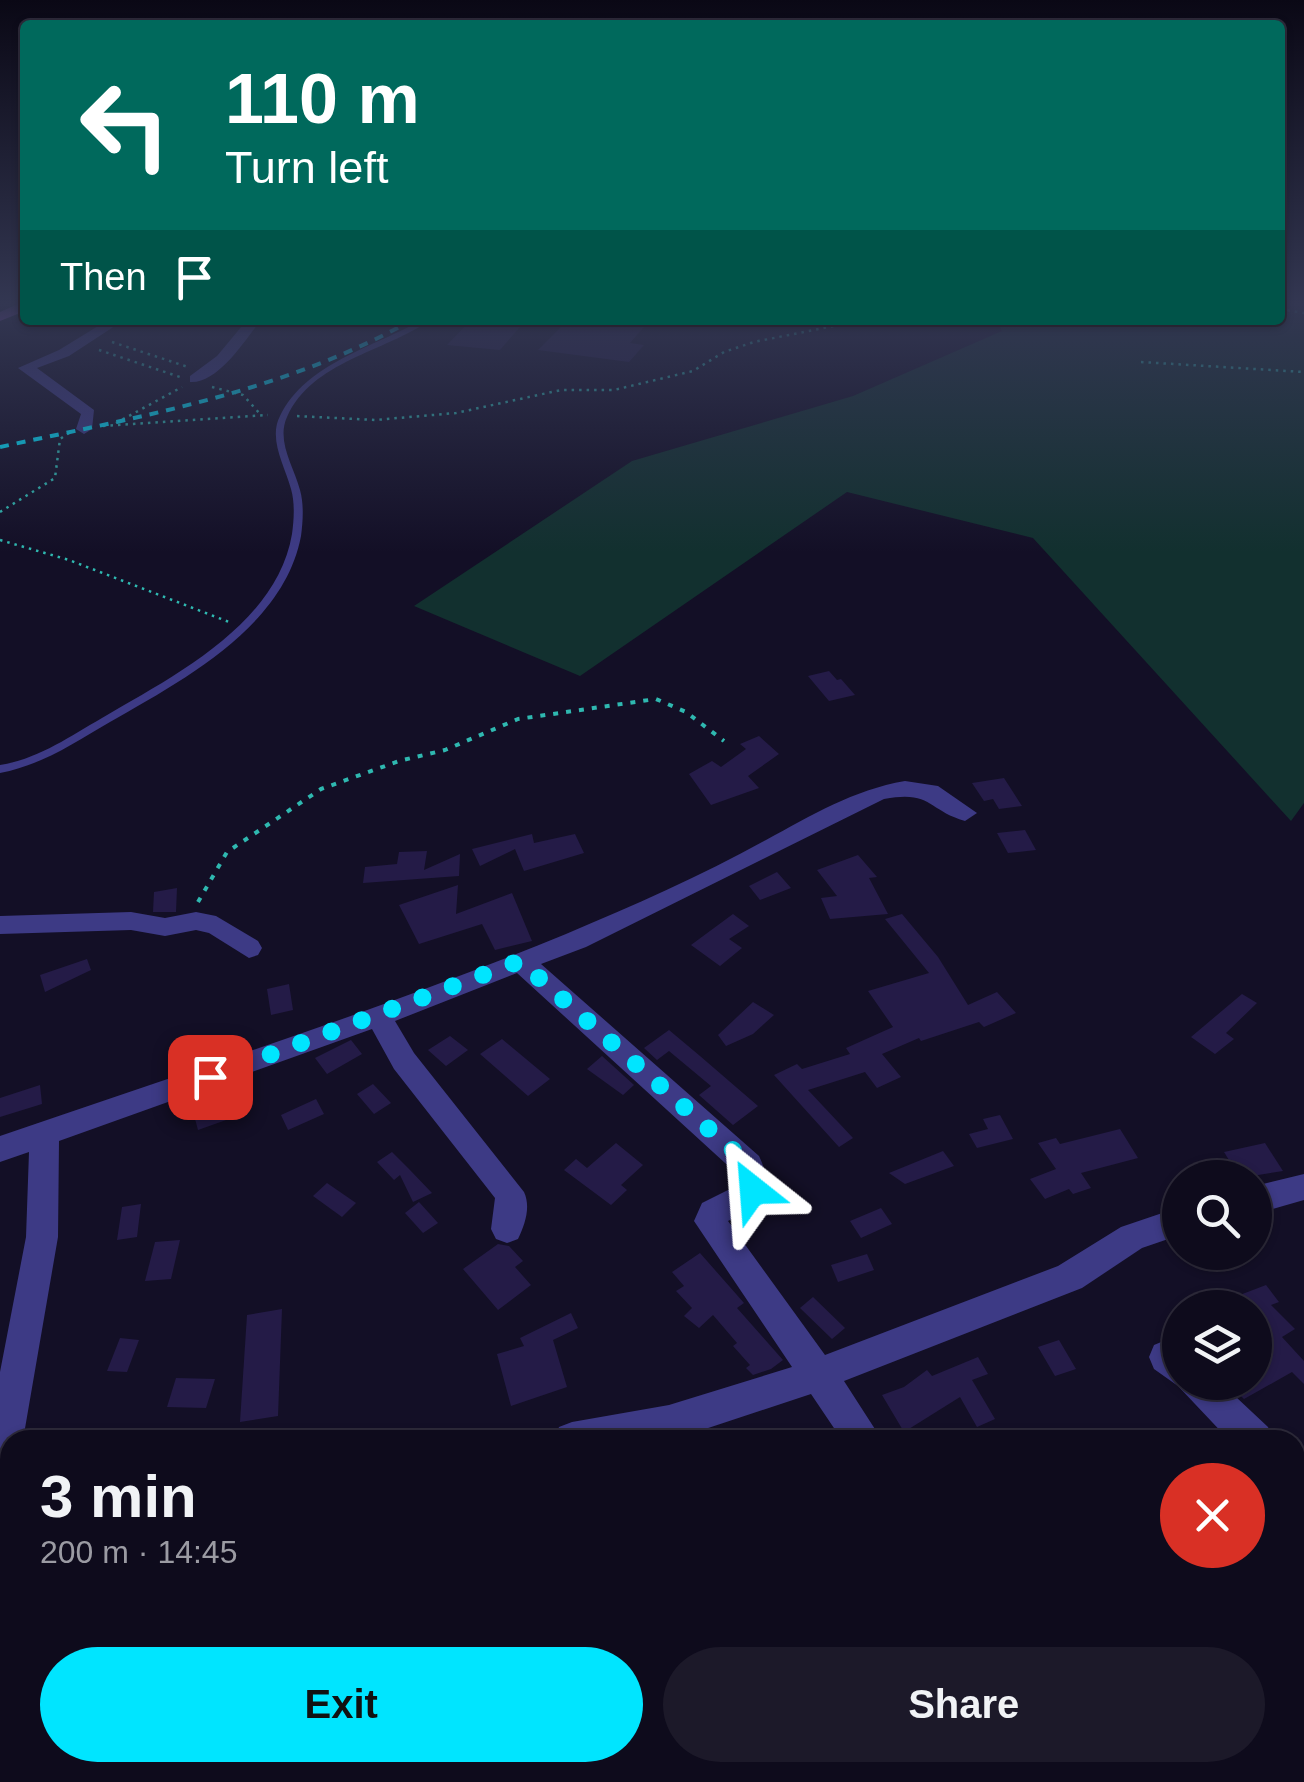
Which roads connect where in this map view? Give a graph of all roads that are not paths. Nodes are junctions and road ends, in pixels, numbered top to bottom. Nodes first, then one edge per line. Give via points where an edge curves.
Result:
1 (54, 386) edge
2 (308, 386) edge
3 (84, 429) road end
4 (0, 769) edge
5 (965, 813) dead end
6 (0, 924) edge
7 (249, 948) dead end
8 (520, 961) junction
9 (378, 1016) junction
10 (44, 1136) junction
11 (0, 1149) edge
12 (1304, 1188) edge
13 (1272, 1196) edge
14 (1162, 1227) edge
15 (508, 1229) dead end
16 (818, 1374) junction
17 (1213, 1400) edge
18 (7, 1430) edge
19 (629, 1430) edge
20 (857, 1430) edge
21 (1245, 1430) edge

1 - 3 street via 89,413
2 - 4 lane via 280,426 296,490 296,536 283,574 243,628 118,714 28,764
5 - 8 street via 930,791 878,794 616,924
6 - 7 street via 216,925
8 - 9 street
8 - 16 street via 748,1165 753,1190 710,1221
9 - 10 street
9 - 15 street via 404,1061 506,1188 513,1202
10 - 11 street
10 - 18 street via 42,1237
12 - 13 street
14 - 16 street via 1052,1284
16 - 19 street
16 - 20 street
17 - 21 street

